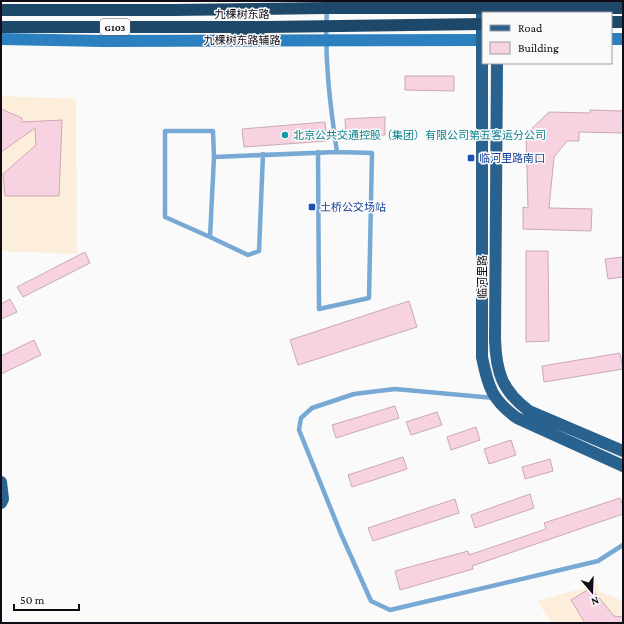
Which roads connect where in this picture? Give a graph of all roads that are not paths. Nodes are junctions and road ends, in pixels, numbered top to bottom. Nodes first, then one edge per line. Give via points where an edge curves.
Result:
1 (264, 1) edge
2 (278, 8) junction
3 (327, 8) junction
4 (482, 8) junction
5 (623, 8) edge
6 (1, 10) edge
7 (498, 10) edge
8 (612, 22) edge
9 (623, 22) edge
10 (482, 24) edge
11 (326, 26) junction
12 (1, 27) edge
13 (230, 27) junction
14 (1, 39) edge
15 (612, 39) edge
16 (623, 39) edge
17 (266, 40) junction
18 (326, 40) junction
19 (482, 40) edge
20 (497, 64) edge
21 (318, 152) junction
22 (337, 152) junction
23 (263, 154) junction
24 (214, 156) junction
25 (210, 237) junction
26 (495, 398) junction
27 (623, 451) edge
28 (623, 466) edge
29 (1, 482) edge
30 (2, 501) edge
31 (623, 545) edge

1 - 2 highway
2 - 3 highway, 九棵树东路 / G103
2 - 6 highway, 九棵树东路 / G103
3 - 4 highway, 九棵树东路 / G103
3 - 11 lane
4 - 7 highway, 九棵树东路 / G103
4 - 10 main road, 临河里路
5 - 7 highway, 九棵树东路 / G103
8 - 9 highway
10 - 11 highway, 九棵树东路 / G103
10 - 19 main road, 临河里路
11 - 13 highway, 九棵树东路 / G103
11 - 18 lane
12 - 13 highway, 九棵树东路 / G103
13 - 17 highway
14 - 17 street, 九棵树东路辅路
15 - 16 street
17 - 18 street, 九棵树东路辅路
18 - 19 street, 九棵树东路辅路
18 - 22 lane via 330,108
19 - 26 main road, 临河里路 via 482,358
20 - 27 main road, 临河里路 via 495,339 500,375 508,392 529,411
21 - 22 lane
21 - 22 lane via 319,309 369,298 372,153
21 - 23 lane
23 - 24 lane
23 - 25 lane via 259,251 248,255
24 - 25 lane
24 - 25 lane via 213,131 165,130 165,217
26 - 28 main road, 临河里路 via 504,409 517,418
26 - 31 lane via 395,389 354,394 312,408 301,418 299,430 371,601 390,610 598,561
29 - 30 main road

